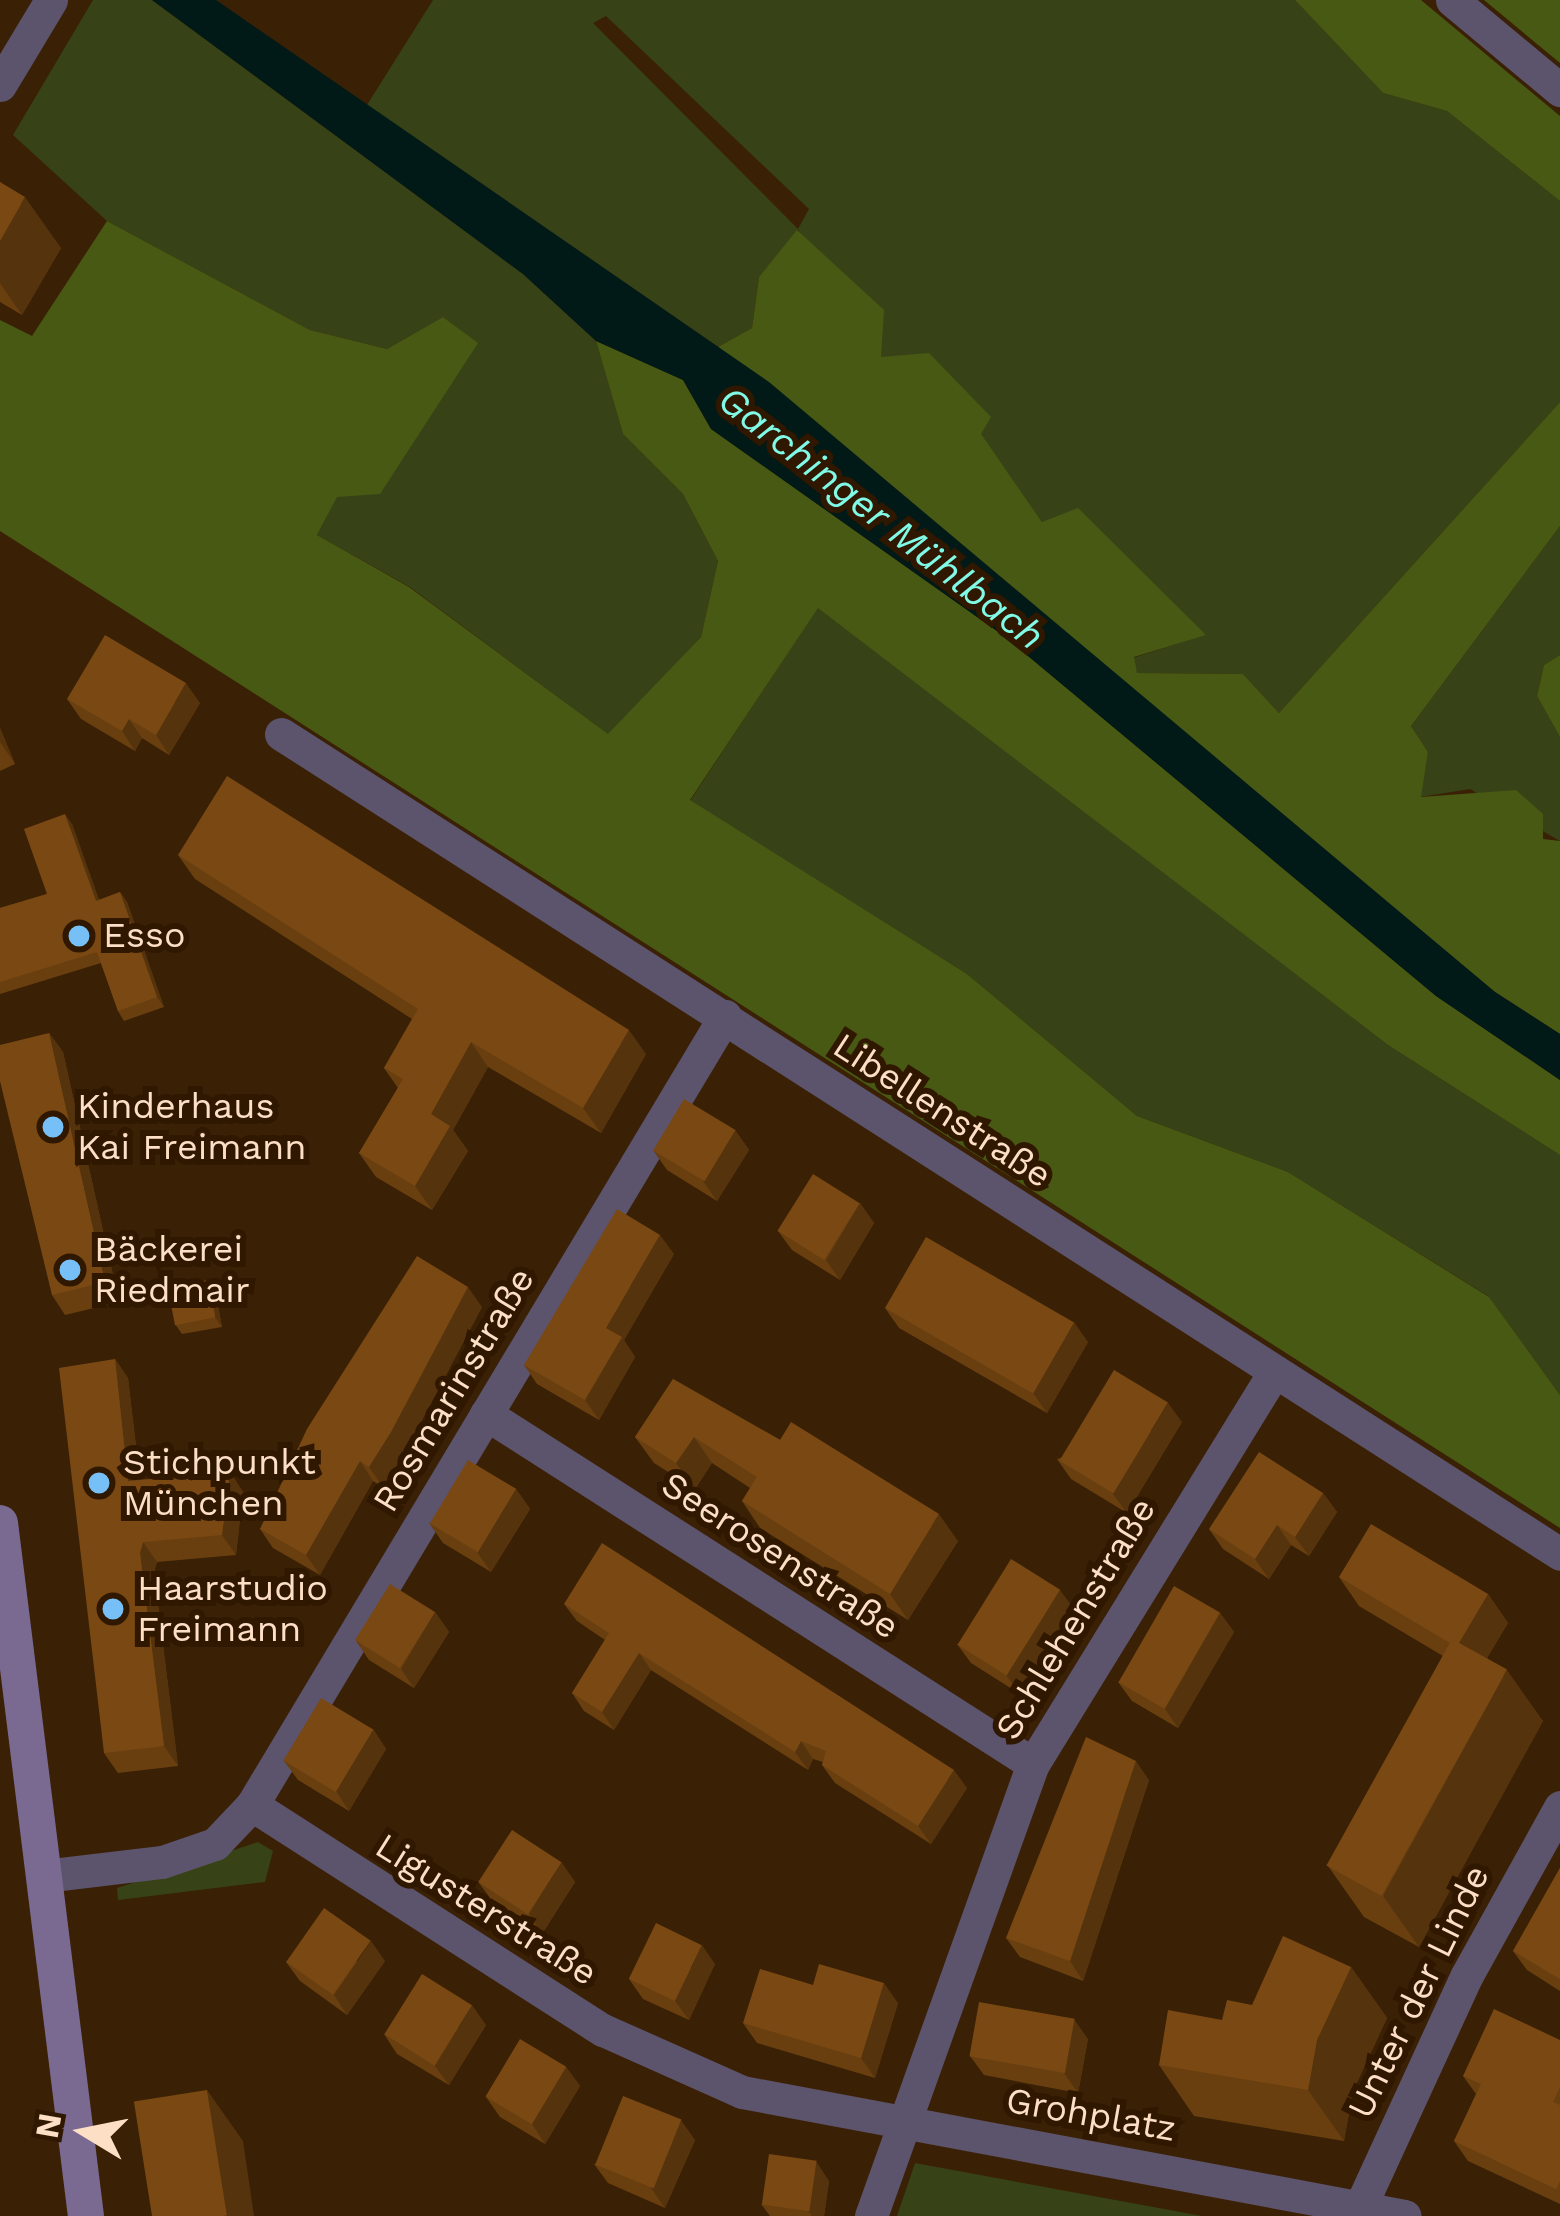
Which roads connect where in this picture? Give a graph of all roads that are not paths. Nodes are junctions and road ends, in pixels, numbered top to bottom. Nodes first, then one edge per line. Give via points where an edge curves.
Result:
1 (51, 0) edge
2 (1452, 0) edge
3 (0, 85) edge
4 (1560, 90) edge
5 (281, 734) dead end
6 (725, 1016) junction
7 (1274, 1372) junction
8 (486, 1414) junction
9 (0, 1523) edge
10 (1560, 1554) edge
11 (1033, 1765) junction
12 (251, 1805) junction
13 (1560, 1808) edge
14 (44, 1876) junction
15 (905, 2123) junction
16 (1359, 2210) edge
17 (86, 2216) edge
18 (871, 2216) edge
19 (1405, 2216) edge

1 - 3 street
2 - 4 street
5 - 6 street, Libellenstraße
6 - 7 street, Libellenstraße
6 - 8 street, Rosmarinstraße
7 - 10 street, Libellenstraße
7 - 11 street, Schlehenstraße
8 - 11 street, Seerosenstraße
8 - 12 street, Rosmarinstraße
9 - 14 main road
11 - 15 street, Schlehenstraße
12 - 14 street via 215,1844
12 - 15 street, Ligusterstraße via 494,1964 681,2069 849,2119
13 - 16 street, Unter der Linde
14 - 17 main road
15 - 16 street, Grohplatz
15 - 18 street
16 - 19 street, Grohplatz

